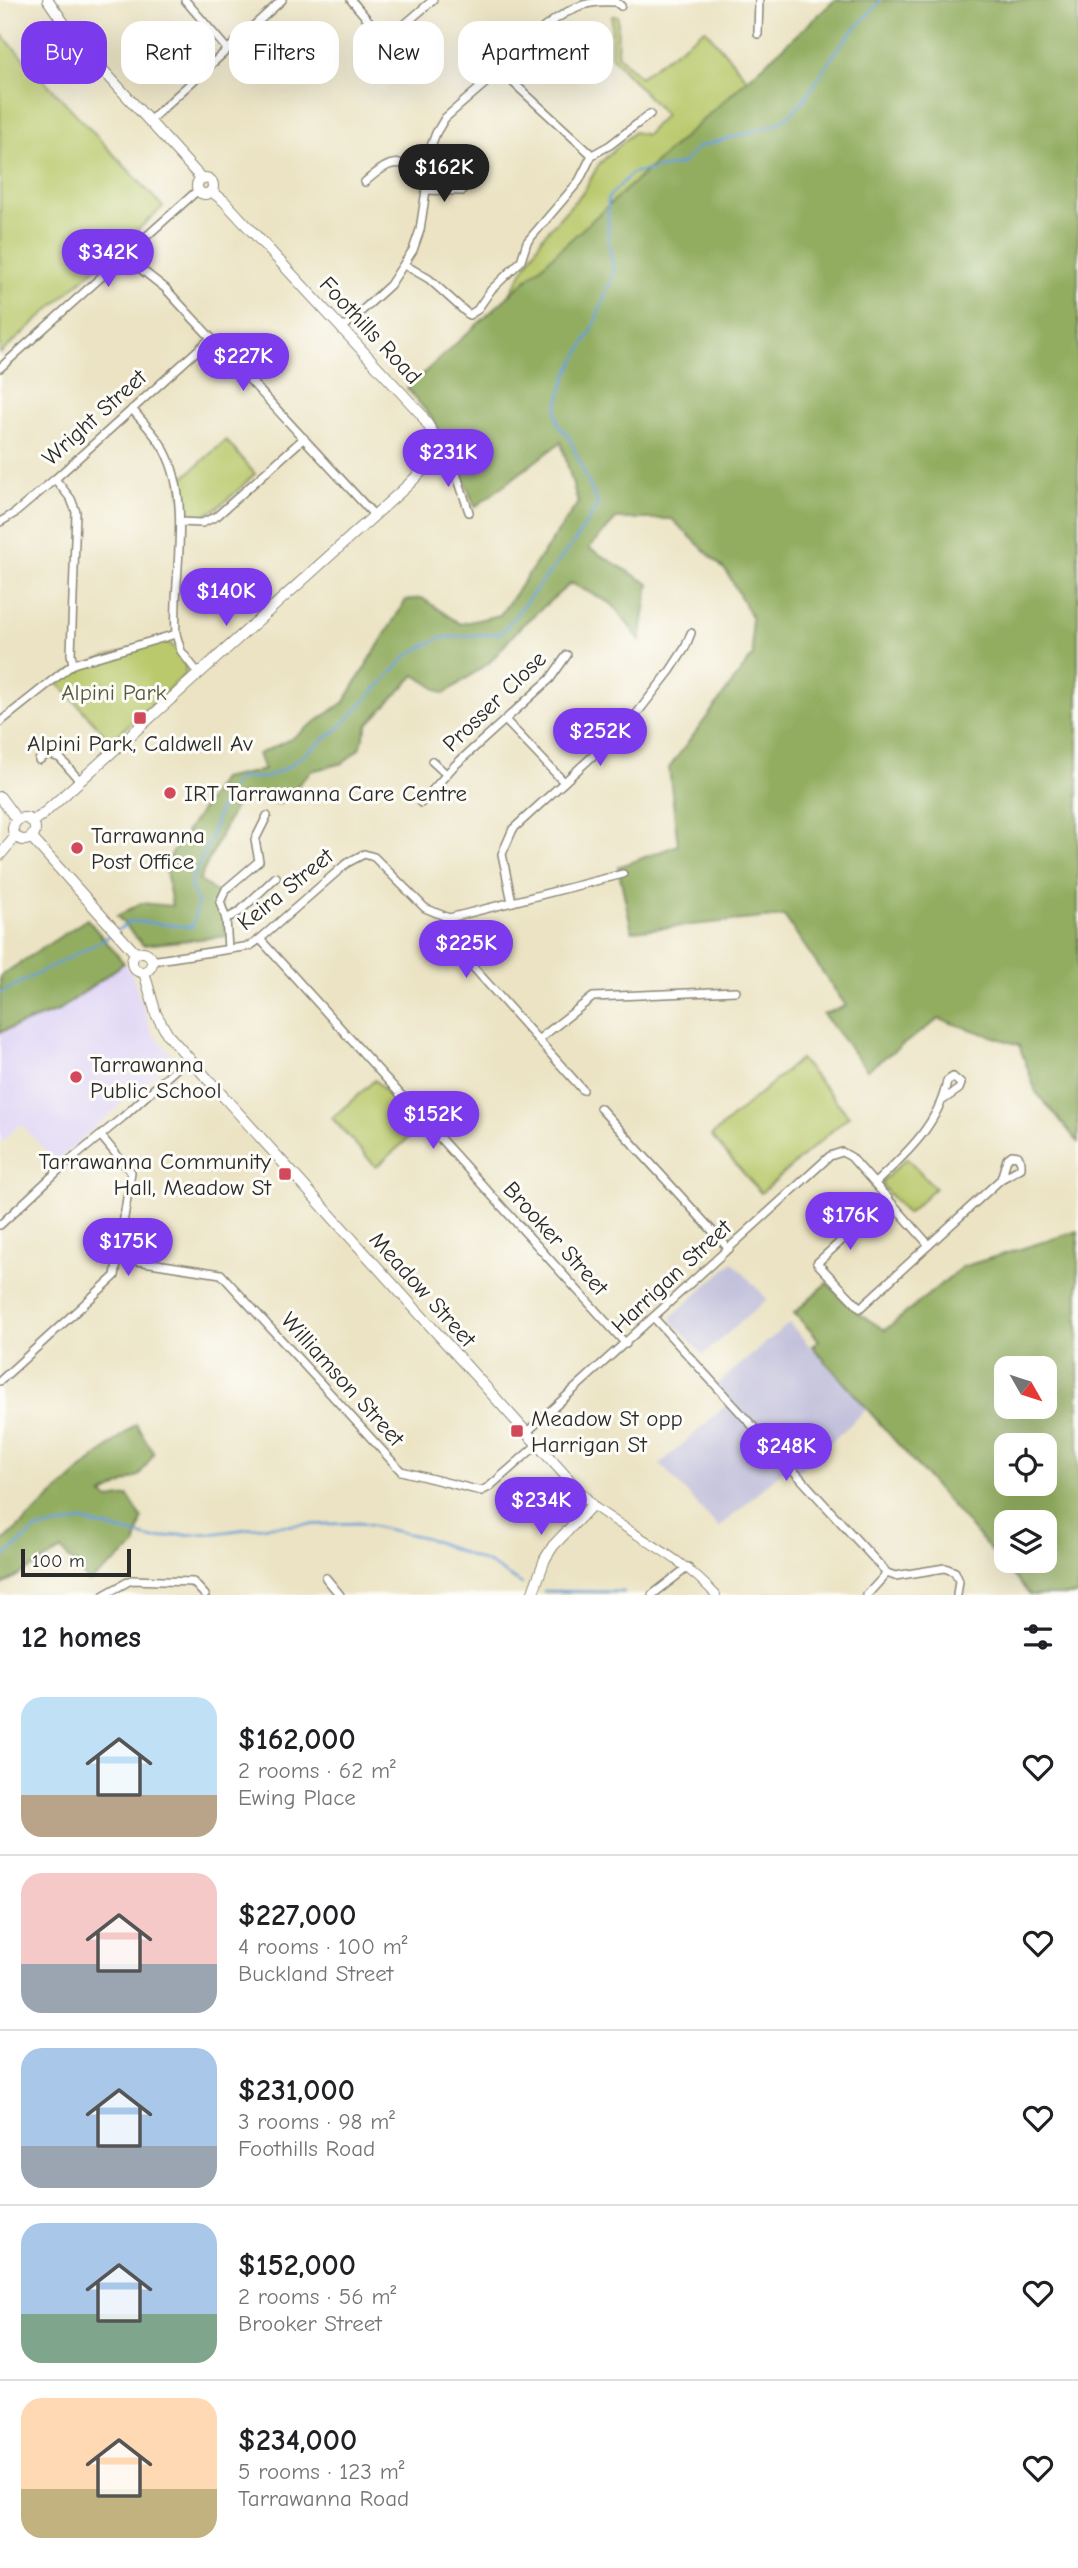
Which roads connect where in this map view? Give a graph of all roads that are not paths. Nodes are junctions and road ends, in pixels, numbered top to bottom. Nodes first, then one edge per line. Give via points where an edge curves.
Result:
1 (48, 0) edge
2 (186, 0) edge
3 (282, 0) edge
4 (351, 0) edge
5 (433, 0) edge
6 (759, 0) edge
7 (621, 6) dead end
8 (554, 21) edge
9 (758, 34) dead end
10 (227, 49) junction
11 (484, 84) edge
12 (515, 84) edge
13 (650, 114) dead end
14 (149, 121) junction
15 (592, 155) junction
16 (424, 165) junction
17 (201, 178) junction
18 (365, 182) dead end
19 (198, 190) junction
20 (426, 190) junction
21 (212, 191) junction
22 (462, 191) dead end
23 (124, 256) junction
24 (405, 265) junction
25 (343, 328) junction
26 (211, 338) junction
27 (0, 368) edge
28 (132, 410) junction
29 (303, 438) junction
30 (438, 455) junction
31 (55, 479) junction
32 (469, 512) dead end
33 (374, 516) junction
34 (0, 522) edge
35 (180, 522) junction
36 (691, 633) dead end
37 (176, 634) junction
38 (567, 655) dead end
39 (73, 664) junction
40 (198, 673) junction
41 (505, 720) junction
42 (0, 722) edge
43 (39, 760) dead end
44 (432, 761) dead end
45 (446, 774) junction
46 (79, 780) junction
47 (564, 782) junction
48 (0, 797) edge
49 (421, 803) dead end
50 (267, 816) dead end
51 (17, 820) junction
52 (32, 821) junction
53 (16, 836) junction
54 (31, 838) junction
55 (0, 855) edge
56 (623, 874) dead end
57 (276, 877) dead end
58 (512, 902) junction
59 (449, 918) junction
60 (226, 919) junction
61 (260, 939) junction
62 (228, 949) junction
63 (136, 954) junction
64 (151, 961) junction
65 (144, 972) junction
66 (736, 991) dead end
67 (539, 1039) junction
68 (188, 1058) junction
69 (583, 1090) dead end
70 (943, 1100) dead end
71 (600, 1108) dead end
72 (101, 1136) junction
73 (1001, 1179) dead end
74 (875, 1183) junction
75 (888, 1198) junction
76 (0, 1225) edge
77 (929, 1245) junction
78 (729, 1249) junction
79 (118, 1258) junction
80 (654, 1318) junction
81 (626, 1344) junction
82 (0, 1381) edge
83 (527, 1432) junction
84 (538, 1444) junction
85 (592, 1505) junction
86 (688, 1567) junction
87 (887, 1573) junction
88 (326, 1578) dead end
89 (104, 1595) edge
90 (205, 1595) edge
91 (340, 1595) edge
92 (532, 1595) edge
93 (652, 1595) edge
94 (716, 1595) edge
95 (867, 1595) edge
96 (957, 1595) edge

1 - 14 main road via 74,38
2 - 10 street
3 - 10 street
4 - 5 street via 378,29 391,34
6 - 9 street
7 - 8 street via 603,1 579,6
10 - 14 street
11 - 16 street via 445,118
12 - 15 street
13 - 15 street
14 - 17 main road
15 - 24 street via 579,181 527,242 521,261 469,315 429,279
16 - 18 street via 384,165
16 - 20 street
17 - 19 main road
17 - 21 main road via 212,181
19 - 21 main road
19 - 23 street
20 - 22 street
20 - 24 street via 420,230
21 - 25 main road, Foothills Road
23 - 26 street via 165,288
23 - 27 street
24 - 25 street via 377,299
25 - 30 main road, Foothills Road via 421,414 439,443
26 - 28 street, Wright Street
26 - 29 street
28 - 31 street, Wright Street
28 - 35 street via 161,443 176,483
29 - 33 street
29 - 35 street via 218,516 202,523
30 - 32 street, Foothills Road via 454,467
30 - 33 main road
31 - 34 street, Wright Street
31 - 39 street via 76,512
33 - 40 main road
35 - 37 street
36 - 47 street via 670,671 631,721
37 - 39 street
37 - 40 street via 181,651
38 - 41 street, Prosser Close via 550,679
39 - 42 street
40 - 46 main road
41 - 45 street, Prosser Close
41 - 47 street
43 - 46 street via 48,754 57,756
44 - 45 street, Prosser Close
45 - 49 street, Prosser Close
46 - 52 main road
47 - 58 street via 513,829 502,855
48 - 51 main road
50 - 60 street, Keira Street via 255,840 259,861 226,889 220,902
51 - 52 main road
51 - 53 main road
52 - 54 main road via 35,831
53 - 54 main road
53 - 55 main road
54 - 63 main road
56 - 58 street
57 - 60 street, Keira Street
58 - 59 street
59 - 61 street, Keira Street via 425,908 379,861 364,854 347,863
59 - 67 street via 447,938
60 - 62 street, Keira Street
61 - 62 street, Keira Street via 250,946
61 - 81 street, Brooker Street
62 - 64 street, Keira Street
63 - 64 main road via 145,953
63 - 65 main road via 133,966
64 - 65 main road
65 - 68 main road, Meadow Street via 160,1023
66 - 67 street via 593,997
67 - 69 street
68 - 72 street
68 - 83 main road, Meadow Street
70 - 74 street via 908,1152
71 - 78 street
72 - 76 street
72 - 79 street via 131,1172
73 - 77 street
74 - 75 street
74 - 78 street, Harrigan Street via 851,1157 842,1152 830,1156
75 - 77 street
75 - 77 street via 817,1263 860,1308
78 - 80 street, Harrigan Street
79 - 82 street via 115,1276
79 - 84 street, Williamson Street via 221,1274 401,1471 481,1491
80 - 81 street, Harrigan Street
80 - 87 street
81 - 83 street, Harrigan Street
83 - 84 main road, Meadow Street
84 - 85 main road, Meadow Street
85 - 86 street, Meadow Street
85 - 92 main road via 553,1546
86 - 93 street
86 - 94 street, Meadow Street
87 - 95 street
87 - 96 street via 895,1576 945,1568 955,1572
88 - 91 street
89 - 90 street via 131,1580 193,1582

